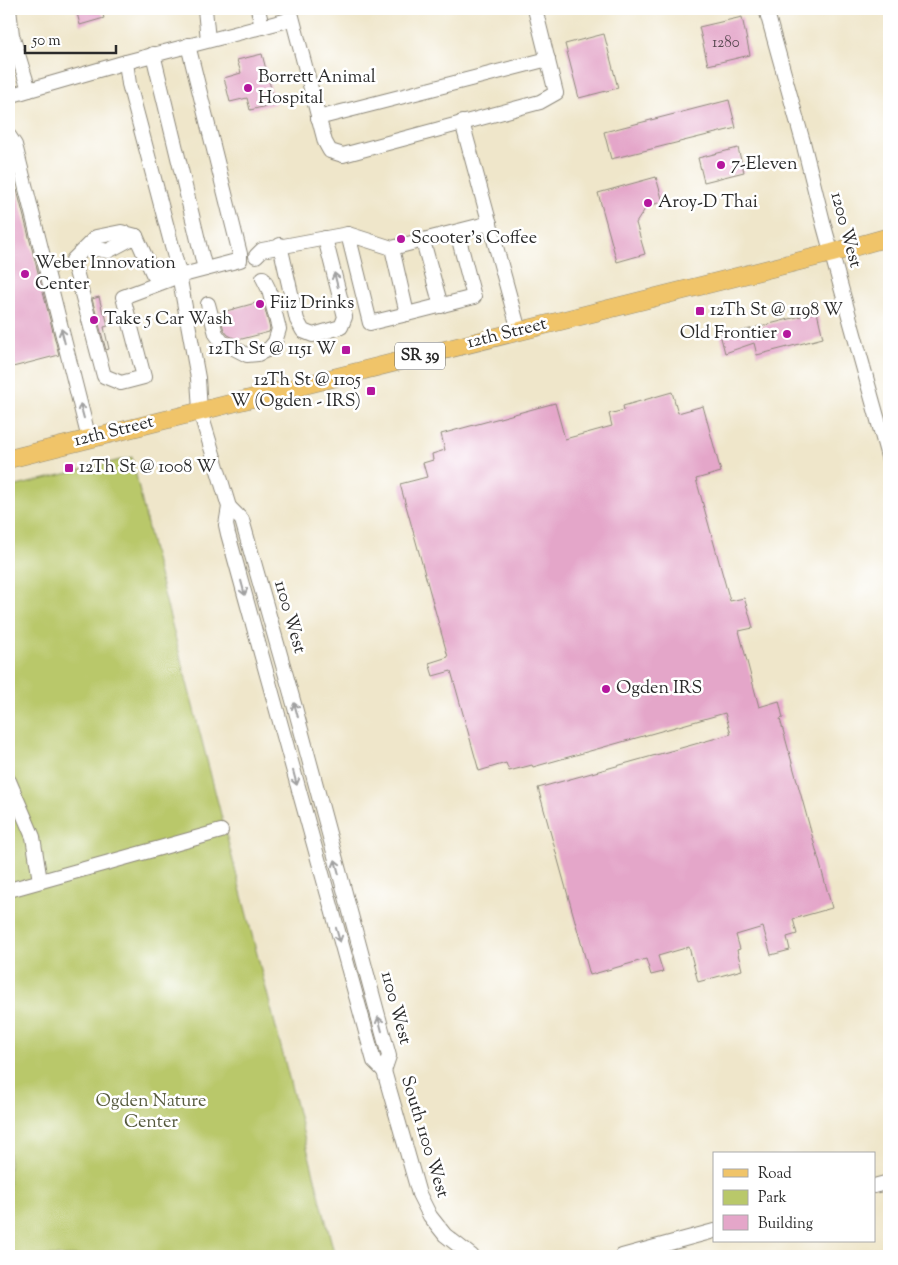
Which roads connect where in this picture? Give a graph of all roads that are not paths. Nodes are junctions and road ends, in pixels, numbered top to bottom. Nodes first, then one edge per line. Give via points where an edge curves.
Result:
1 (9, 9) edge
2 (205, 9) edge
3 (258, 9) edge
4 (535, 9) edge
5 (766, 9) edge
6 (291, 14) edge
7 (262, 27) junction
8 (208, 40) junction
9 (188, 45) junction
10 (154, 54) junction
11 (548, 59) junction
12 (126, 62) junction
13 (29, 90) junction
14 (9, 96) edge
15 (318, 118) junction
16 (462, 122) junction
17 (9, 136) edge
18 (490, 223) junction
19 (457, 232) junction
20 (348, 234) junction
21 (325, 238) junction
22 (889, 238) edge
23 (422, 241) junction
24 (280, 246) junction
25 (392, 248) junction
26 (832, 253) junction
27 (256, 256) dead end
28 (205, 269) junction
29 (179, 273) junction
30 (262, 278) dead end
31 (208, 304) dead end
32 (442, 306) junction
33 (407, 314) junction
34 (519, 331) junction
35 (200, 411) junction
36 (89, 439) junction
37 (9, 459) edge
38 (889, 460) edge
39 (229, 507) junction
40 (252, 554) junction
41 (235, 558) junction
42 (9, 781) edge
43 (221, 831) dead end
44 (40, 881) junction
45 (9, 890) edge
46 (384, 1071) junction
47 (889, 1182) edge
48 (876, 1185) edge
49 (713, 1231) edge
50 (472, 1256) edge
51 (622, 1256) edge

1 - 13 street via 12,35
2 - 8 street
3 - 7 street
4 - 11 street
5 - 26 street, 1200 West
6 - 7 street
6 - 15 street
7 - 8 street
8 - 9 street
9 - 10 street
9 - 28 street via 240,254 240,260
10 - 12 street
10 - 28 street
11 - 15 street
11 - 16 street via 556,93 540,102
12 - 13 street
12 - 29 street, 1100 West
13 - 14 street
15 - 16 street via 330,151 344,155
16 - 18 street
36 -> 17 street via 15,145
18 - 19 street
18 - 34 street
19 - 23 street
19 - 32 street via 474,298
20 - 21 street
20 - 25 street
20 - 33 street via 370,323
21 - 24 street
24 -> 21 street via 297,320 303,331 313,335 342,327 345,317
22 - 26 main road, 12th Street / SR 39
23 - 25 street
23 - 32 street
24 - 27 street via 262,250
25 - 33 street
26 - 34 main road, 12th Street / SR 39
26 - 38 street, 1200 West
28 - 29 street
29 - 29 street via 153,274 136,236 108,251 87,247 73,260 104,376 121,383 144,378 124,297
29 - 35 street, 1100 West via 198,378
30 - 31 street via 269,290 278,330 269,349 247,355 222,342 216,334
32 - 33 street
34 - 35 main road, 12th Street / SR 39
35 - 36 main road, 12th Street / SR 39
35 - 39 street, 1100 West
36 - 37 main road, 12th Street / SR 39
39 - 40 street, 1100 West via 242,520
39 - 41 street, 1100 West via 226,525
40 - 41 street
46 -> 40 street, 1100 West via 389,1056
41 -> 46 street, 1100 West via 374,1061
42 - 44 street via 33,837
43 - 44 street
44 - 45 street
46 - 50 street, South 1100 West via 419,1194 445,1235
47 - 48 street
49 - 51 street

